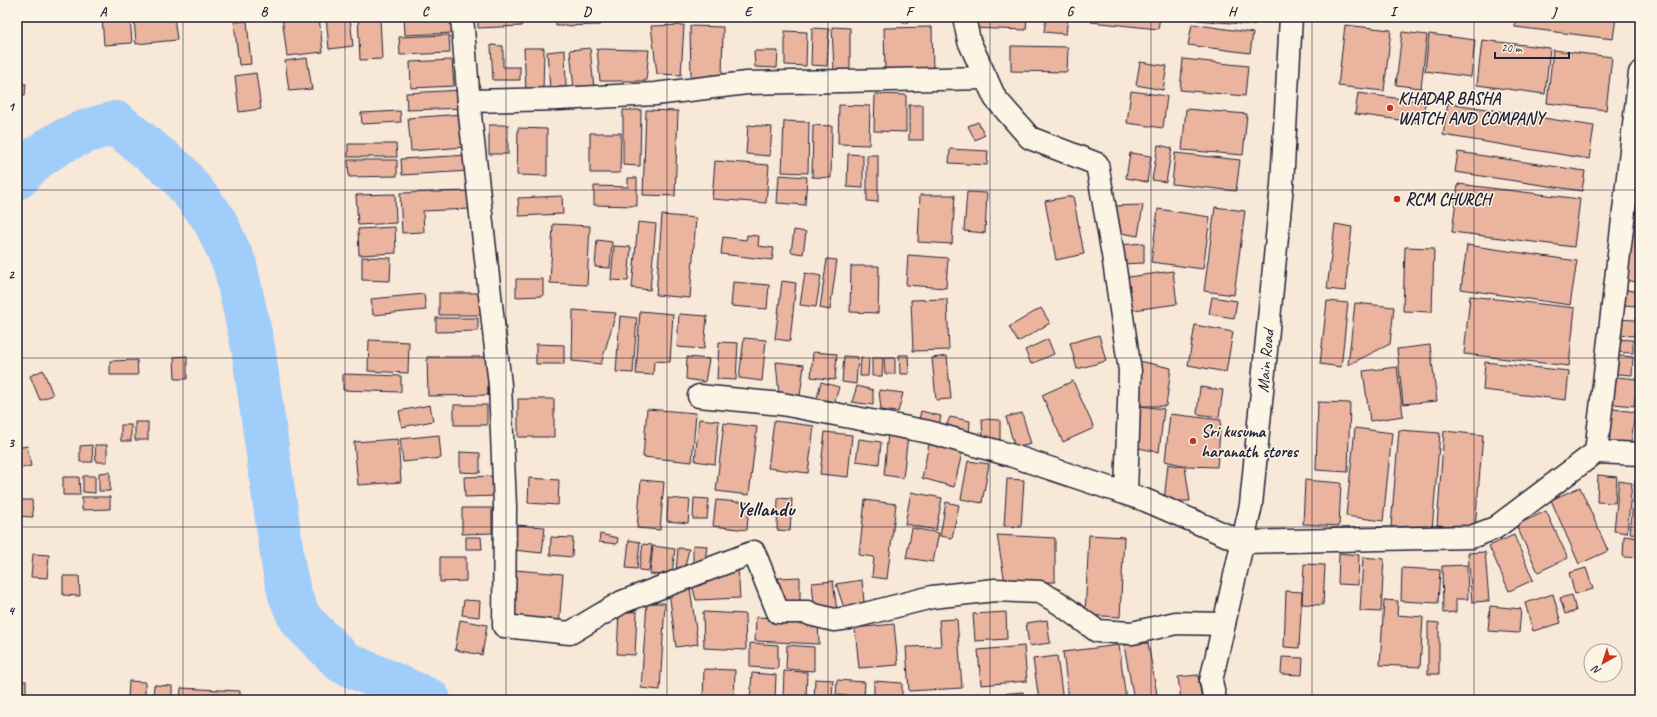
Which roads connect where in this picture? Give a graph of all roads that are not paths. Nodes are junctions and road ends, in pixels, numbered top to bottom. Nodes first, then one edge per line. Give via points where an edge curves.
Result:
1 (462, 17) edge
2 (964, 17) edge
3 (1291, 17) edge
4 (1640, 73) edge
5 (986, 78) junction
6 (469, 100) junction
7 (699, 396) dead end
8 (1596, 452) junction
9 (1640, 454) edge
10 (1126, 493) junction
11 (1242, 542) junction
12 (1224, 624) junction
13 (1214, 700) edge

1 - 6 main road
2 - 5 main road via 969,41
3 - 11 main road, Main Road via 1282,185 1251,505
4 - 8 main road
5 - 6 main road via 747,82 655,94
5 - 10 main road via 996,98 1030,138 1097,164 1130,371
6 - 12 main road via 500,385 505,507 504,626 570,632 622,602 754,552 778,612 808,612 834,620 884,611 932,597 995,590 1040,592 1097,631 1132,633 1176,623
7 - 10 main road via 782,404 929,432
8 - 9 main road
8 - 11 main road via 1495,528 1471,536
10 - 11 main road
11 - 12 main road, Main Road
12 - 13 main road, Main Road via 1211,680

